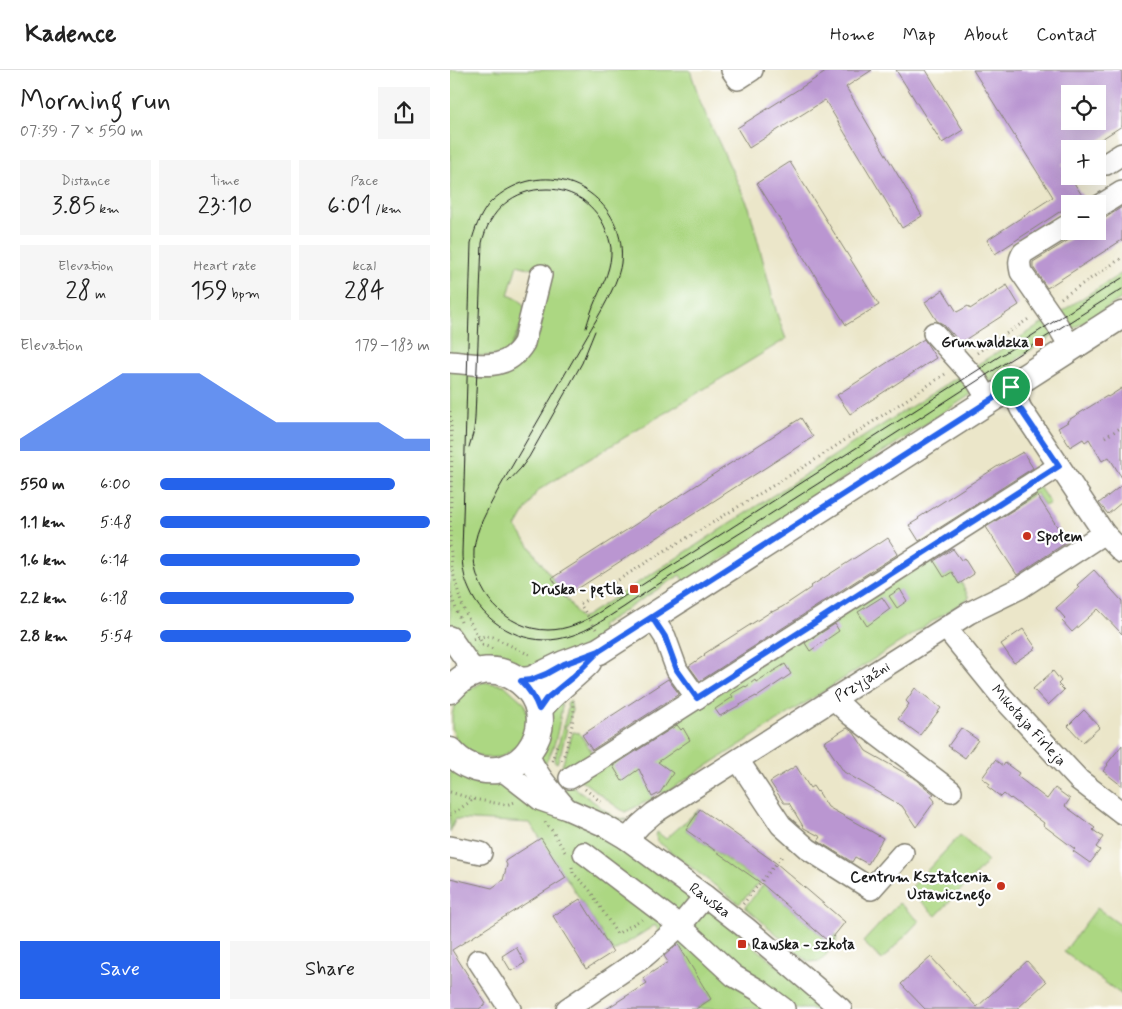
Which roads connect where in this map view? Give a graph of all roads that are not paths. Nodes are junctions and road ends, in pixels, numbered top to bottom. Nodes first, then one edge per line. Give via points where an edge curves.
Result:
1 (732, 70) edge
2 (752, 70) edge
3 (1122, 192) edge
4 (1106, 202) edge
5 (1061, 230) edge
6 (541, 274) dead end
7 (1122, 315) edge
8 (934, 333) dead end
9 (1071, 348) junction
10 (450, 362) edge
11 (1011, 387) junction
12 (988, 401) junction
13 (1059, 466) junction
14 (1116, 544) edge
15 (652, 617) junction
16 (946, 628) junction
17 (459, 641) edge
18 (599, 643) junction
19 (478, 672) junction
20 (521, 681) junction
21 (450, 687) edge
22 (697, 698) junction
23 (834, 699) junction
24 (539, 709) junction
25 (528, 753) junction
26 (452, 755) edge
27 (738, 760) junction
28 (501, 769) junction
29 (570, 778) road end
30 (951, 792) dead end
31 (567, 809) junction
32 (1122, 813) edge
33 (627, 839) junction
34 (450, 847) edge
35 (481, 853) dead end
36 (584, 853) dead end
37 (903, 853) dead end
38 (705, 896) junction
39 (680, 926) junction
40 (478, 960) dead end
41 (510, 1009) edge
42 (567, 1009) edge
43 (784, 1009) edge
44 (841, 1009) edge

1 - 2 street via 738,79
3 - 4 street
5 - 9 street via 1024,253 1018,263
6 - 10 street via 524,343 512,357 494,364
7 - 9 main road
8 - 12 street via 976,381
9 - 11 main road
11 - 12 main road
11 - 13 street via 1019,407
12 - 15 main road
13 - 14 street
13 - 22 street
14 - 16 street, Przyjaźni via 969,613
15 - 18 main road
15 - 22 street via 665,637 677,670
16 - 23 street, Przyjaźni
16 - 32 street, Mikołaja Firleja via 1002,696 1079,780
17 - 19 street via 469,664
18 - 20 main road via 546,674
18 - 24 main road via 574,676
19 - 20 main road via 496,671
19 - 21 main road
20 - 24 main road via 535,698
22 - 29 street
23 - 27 street, Przyjaźni
23 - 30 street
24 - 25 main road via 537,737
25 - 28 main road via 511,766
25 - 31 street, Rawska via 538,774
26 - 28 main road via 481,770
27 - 33 street, Przyjaźni via 654,813
27 - 37 street via 781,825 808,849 871,889
28 - 31 street, Rawska via 542,800
31 - 33 street, Rawska
33 - 38 street, Rawska
34 - 35 street
36 - 39 street
38 - 39 street
38 - 44 street, Rawska
39 - 42 street via 645,956
39 - 43 street via 734,976
40 - 41 street

